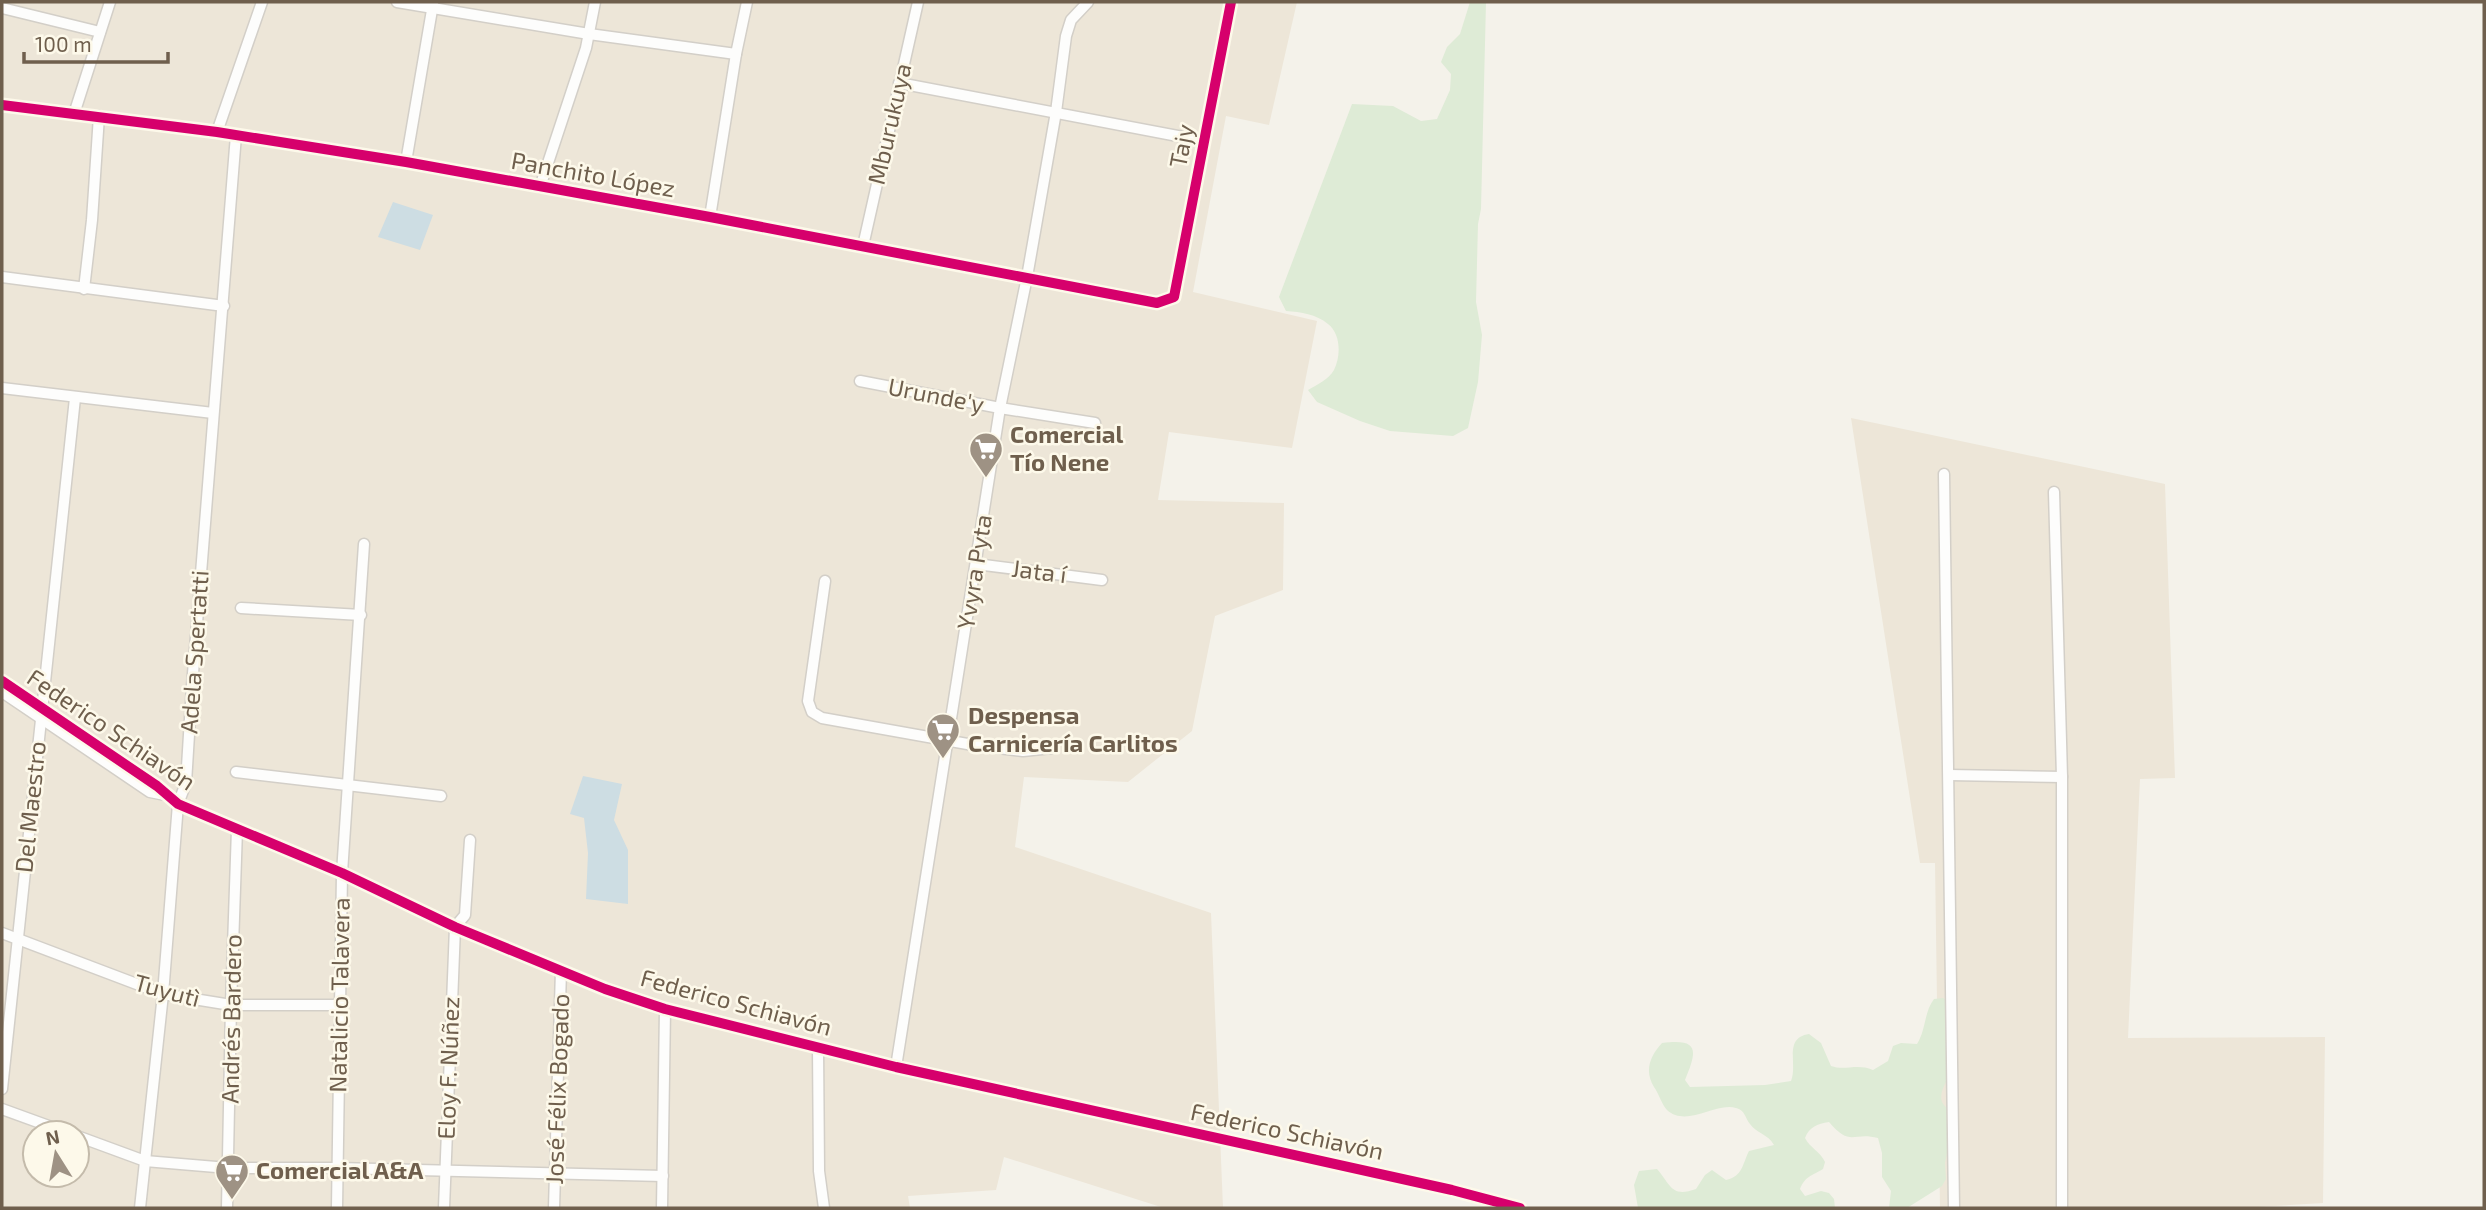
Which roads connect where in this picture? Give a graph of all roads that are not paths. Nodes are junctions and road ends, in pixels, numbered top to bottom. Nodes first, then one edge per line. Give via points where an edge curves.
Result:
1 (110, 2) edge
2 (262, 2) edge
3 (397, 2) edge
4 (595, 2) edge
5 (747, 2) edge
6 (918, 2) edge
7 (1088, 2) edge
8 (1231, 2) edge
9 (433, 4) edge
10 (2, 8) edge
11 (100, 32) junction
12 (589, 34) junction
13 (736, 54) junction
14 (899, 83) junction
15 (2, 105) edge
16 (1056, 112) junction
17 (74, 114) junction
18 (99, 116) junction
19 (217, 132) junction
20 (236, 135) junction
21 (1204, 141) junction
22 (406, 162) junction
23 (540, 187) junction
24 (710, 217) junction
25 (863, 246) junction
26 (2, 277) edge
27 (1027, 277) junction
28 (84, 289) junction
29 (1174, 298) joint
30 (224, 306) junction
31 (860, 381) dead end
32 (2, 388) edge
33 (75, 398) junction
34 (1000, 408) junction
35 (213, 413) junction
36 (1095, 423) dead end
37 (1944, 474) dead end
38 (2054, 492) dead end
39 (364, 544) dead end
40 (976, 564) junction
41 (1102, 580) dead end
42 (825, 581) dead end
43 (241, 608) dead end
44 (361, 615) junction
45 (2, 681) edge
46 (2, 692) edge
47 (40, 712) junction
48 (948, 740) junction
49 (1052, 748) dead end
50 (236, 772) dead end
51 (1949, 775) junction
52 (2062, 777) junction
53 (348, 785) junction
54 (441, 796) dead end
55 (178, 804) junction
56 (237, 830) junction
57 (470, 840) dead end
58 (342, 873) junction
59 (455, 927) junction
60 (2, 933) edge
61 (18, 940) junction
62 (561, 970) junction
63 (163, 994) junction
64 (231, 1005) junction
65 (340, 1005) junction
66 (665, 1009) junction
67 (818, 1047) junction
68 (896, 1067) junction
69 (2, 1089) edge
70 (2, 1108) edge
71 (31, 1119) edge
72 (91, 1141) edge
73 (145, 1161) junction
74 (228, 1168) junction
75 (337, 1168) junction
76 (445, 1172) junction
77 (554, 1174) junction
78 (663, 1176) junction
79 (140, 1208) edge
80 (227, 1208) edge
81 (337, 1208) edge
82 (444, 1208) edge
83 (554, 1208) edge
84 (662, 1208) edge
85 (824, 1208) edge
86 (1520, 1208) edge
87 (1954, 1208) edge
88 (2062, 1208) edge

1 - 11 street
2 - 19 street
3 - 9 street
4 - 12 street
5 - 13 street
6 - 14 street, Mburukuya
7 - 16 street, Yvyra Pyta via 1071,20 1066,36
8 - 21 street, Tajy
9 - 12 street
9 - 22 street
10 - 11 street
11 - 17 street
12 - 13 street
12 - 23 street
13 - 24 street
14 - 16 street
14 - 25 street, Mburukuya
15 - 17 street, Panchito López
16 - 21 street
16 - 27 street, Yvyra Pyta
17 - 18 street, Panchito López
18 - 19 street, Panchito López
18 - 28 street
19 - 20 street, Panchito López
20 - 22 street, Panchito López
20 - 30 street, Adela Spertatti
21 - 29 street, Tajy
22 - 23 street, Panchito López
23 - 24 street, Panchito López
24 - 25 street, Panchito López
25 - 27 street, Panchito López
26 - 28 street
27 - 29 street, Panchito López via 1157,303
27 - 34 street, Yvyra Pyta
28 - 30 street
30 - 35 street, Adela Spertatti
31 - 34 street, Urunde'y
32 - 33 street
33 - 35 street
33 - 47 street, Del Maestro
34 - 36 street, Urunde'y
34 - 40 street, Yvyra Pyta
35 - 55 street, Adela Spertatti via 186,783
37 - 51 street
38 - 52 street
39 - 44 street, Natalicio Talavera
40 - 41 street, Jata í
40 - 48 street, Yvyra Pyta
42 - 48 street via 808,701 811,712 822,718
43 - 44 street
44 - 53 street, Natalicio Talavera
45 - 47 street, Federico Schiavón
46 - 47 street, Federico Schiavón
47 - 55 street, Federico Schiavón
47 - 61 street, Del Maestro
48 - 49 street via 1023,751
48 - 68 street, Yvyra Pyta
50 - 53 street
51 - 52 street
51 - 87 street
52 - 88 street
53 - 54 street
53 - 58 street, Natalicio Talavera
55 - 56 street, Federico Schiavón
55 - 63 street, Adela Spertatti
56 - 58 street, Federico Schiavón
56 - 64 street, Andrés Bardero
57 - 59 street, Eloy F. Núñez via 465,915
58 - 59 street, Federico Schiavón
58 - 65 street, Natalicio Talavera
59 - 62 street, Federico Schiavón
59 - 76 street, Eloy F. Núñez
60 - 61 street, Tuyutì
61 - 63 street, Tuyutì
61 - 69 street, Del Maestro
62 - 66 street, Federico Schiavón
62 - 77 street, José Félix Bogado
63 - 64 street, Tuyutì
63 - 73 street, Adela Spertatti
64 - 65 street, Tuyutì
64 - 74 street, Andrés Bardero
65 - 75 street, Natalicio Talavera
66 - 67 street, Federico Schiavón
66 - 78 street
67 - 68 street, Federico Schiavón
67 - 85 street via 819,1171
68 - 86 street, Federico Schiavón
70 - 71 street
72 - 73 street
73 - 74 street
73 - 79 street, Adela Spertatti
74 - 75 street
74 - 80 street, Andrés Bardero
75 - 76 street
75 - 81 street, Natalicio Talavera
76 - 77 street
76 - 82 street, Eloy F. Núñez
77 - 78 street
77 - 83 street, José Félix Bogado
78 - 84 street

